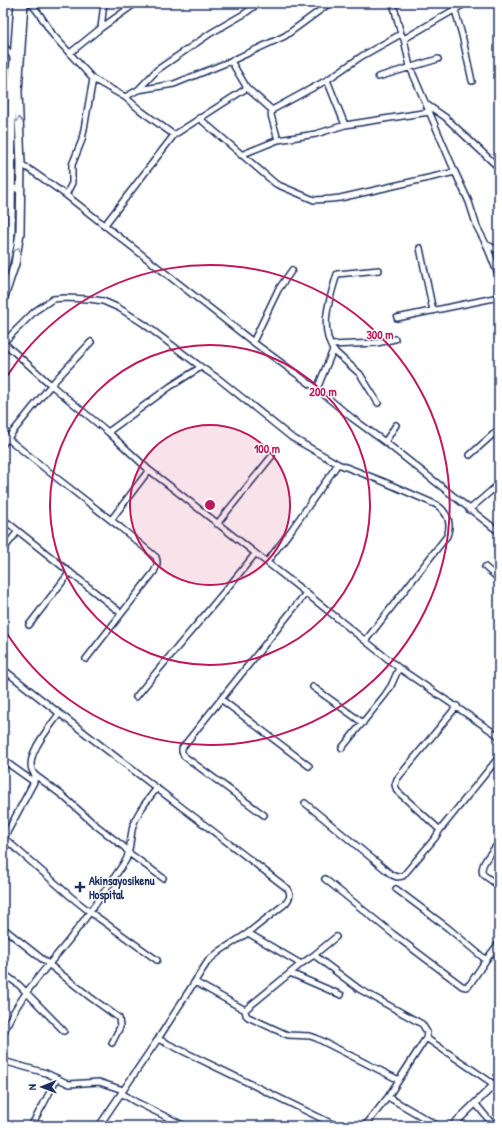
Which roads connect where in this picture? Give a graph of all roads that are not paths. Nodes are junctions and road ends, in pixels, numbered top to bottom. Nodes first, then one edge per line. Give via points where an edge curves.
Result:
1 (18, 3) edge
2 (24, 3) edge
3 (31, 3) edge
4 (104, 3) edge
5 (136, 3) edge
6 (259, 3) edge
7 (330, 3) edge
8 (393, 3) edge
9 (466, 3) edge
10 (455, 10) junction
11 (101, 28) junction
12 (402, 37) junction
13 (3, 45) edge
14 (70, 53) junction
15 (14, 58) junction
16 (438, 60) dead end
17 (231, 61) junction
18 (410, 67) junction
19 (378, 77) dead end
20 (93, 79) junction
21 (327, 80) junction
22 (472, 81) dead end
23 (247, 88) junction
24 (138, 90) junction
25 (125, 97) junction
26 (425, 104) junction
27 (272, 110) junction
28 (429, 112) junction
29 (198, 118) junction
30 (345, 126) junction
31 (174, 135) junction
32 (278, 140) junction
33 (240, 155) junction
34 (21, 164) junction
35 (499, 168) edge
36 (455, 172) junction
37 (3, 185) edge
38 (12, 188) junction
39 (20, 190) junction
40 (66, 195) junction
41 (104, 226) junction
42 (486, 244) junction
43 (420, 248) dead end
44 (499, 251) edge
45 (292, 270) dead end
46 (379, 270) dead end
47 (3, 274) edge
48 (499, 278) edge
49 (499, 297) edge
50 (3, 300) edge
51 (433, 311) junction
52 (397, 318) dead end
53 (396, 339) dead end
54 (3, 342) edge
55 (90, 342) dead end
56 (253, 342) junction
57 (332, 347) junction
58 (201, 367) junction
59 (51, 385) junction
60 (317, 389) junction
61 (378, 403) dead end
62 (396, 425) dead end
63 (499, 429) edge
64 (108, 432) junction
65 (7, 438) junction
66 (385, 442) junction
67 (3, 444) edge
68 (470, 455) dead end
69 (272, 456) dead end
70 (338, 464) junction
71 (149, 470) junction
72 (499, 484) edge
73 (469, 510) junction
74 (3, 520) edge
75 (111, 520) junction
76 (217, 524) junction
77 (18, 531) junction
78 (499, 532) edge
79 (3, 550) edge
80 (255, 554) junction
81 (267, 562) junction
82 (485, 567) dead end
83 (70, 572) junction
84 (499, 579) edge
85 (306, 593) junction
86 (121, 613) junction
87 (29, 625) dead end
88 (366, 640) junction
89 (86, 659) dead end
90 (399, 668) junction
91 (3, 669) edge
92 (313, 686) dead end
93 (136, 697) dead end
94 (222, 700) junction
95 (457, 706) junction
96 (59, 714) junction
97 (363, 723) junction
98 (498, 734) edge
99 (342, 748) dead end
100 (499, 757) edge
101 (3, 760) edge
102 (309, 766) dead end
103 (35, 776) junction
104 (34, 782) junction
105 (157, 788) junction
106 (304, 803) dead end
107 (264, 815) dead end
108 (440, 830) junction
109 (4, 839) edge
110 (499, 843) edge
111 (129, 853) junction
112 (163, 878) dead end
113 (325, 879) dead end
114 (499, 886) edge
115 (396, 888) dead end
116 (90, 912) junction
117 (3, 928) edge
118 (248, 933) junction
119 (336, 937) dead end
120 (499, 943) edge
121 (314, 955) junction
122 (157, 960) dead end
123 (486, 960) junction
124 (49, 964) junction
125 (301, 964) junction
126 (3, 973) edge
127 (290, 973) junction
128 (194, 982) junction
129 (26, 993) junction
130 (341, 995) dead end
131 (245, 1010) junction
132 (64, 1031) dead end
133 (3, 1035) edge
134 (426, 1038) junction
135 (158, 1040) junction
136 (112, 1043) dead end
137 (3, 1061) edge
138 (57, 1078) junction
139 (399, 1080) junction
140 (497, 1082) edge
141 (122, 1092) junction
142 (388, 1097) junction
143 (475, 1103) junction
144 (169, 1118) junction
145 (31, 1126) edge
146 (99, 1126) edge
147 (165, 1126) edge
148 (185, 1126) edge
149 (337, 1126) edge
150 (365, 1126) edge
151 (438, 1126) edge
152 (452, 1126) edge
153 (494, 1126) edge

1 - 15 main road
34 -> 2 main road via 18,92
3 - 14 street via 53,35
4 - 11 street
5 - 11 street
6 - 24 street via 157,70
7 - 17 street via 285,36
8 - 12 street
9 - 10 street
10 - 12 street
10 - 22 street
11 - 14 street
12 - 18 street
12 - 21 street via 362,56
13 - 15 street
14 - 20 street
15 - 38 main road
16 - 18 street
17 - 23 street
17 - 24 street via 174,84
18 - 19 street
18 - 26 street
20 - 25 street
20 - 40 street via 82,140 72,165 72,182
21 - 27 street
21 - 30 street
23 - 27 street
23 - 29 street
24 - 25 street
25 - 31 street
26 - 28 street
26 - 35 street via 445,117
27 - 32 street
28 - 30 street
28 - 36 street
29 - 31 street
29 - 33 street
30 - 32 street
31 - 41 street
32 - 33 street
33 - 36 street via 276,184 314,200 340,198
34 - 39 main road
34 - 40 street
36 - 42 street
37 - 38 street
38 - 39 street
38 - 47 main road via 10,245
50 -> 39 main road via 18,248
40 - 41 street
41 - 56 street
42 - 44 street
42 - 48 street
43 - 51 street
45 - 56 street via 278,290
46 - 57 street via 337,274 326,317 326,328
49 - 51 street
51 - 52 street
53 - 57 street
54 - 58 street via 35,311 53,299 89,299 103,301 119,308
54 - 59 street
55 - 59 street
56 - 60 street
57 - 60 street
57 - 61 street via 360,374
58 - 64 street
58 - 70 street via 292,437
59 - 64 street
59 - 65 street
60 - 66 street
62 - 66 street
63 - 68 street
64 - 71 street
65 - 67 street
65 - 75 street
66 - 73 street
69 - 76 street
70 - 81 street
70 - 88 street via 437,505 443,509 450,523 448,536
71 - 75 street
71 - 76 street
72 - 73 street
73 - 78 street
74 - 77 street
75 - 86 street via 156,557 157,561 154,572
76 - 80 street
77 - 79 street
77 - 83 street
80 - 81 street
80 - 93 street
81 - 85 street
82 - 84 street
83 - 86 street
83 - 87 street
85 - 88 street
85 - 94 street
86 - 89 street
88 - 90 street
90 - 95 street
90 - 97 street via 391,686
91 - 96 street
92 - 97 street
94 - 102 street
94 - 107 street via 182,748 182,752
95 - 98 street
95 - 108 street via 397,779 395,785 396,791
96 - 103 street via 34,753 32,769
96 - 105 street
97 - 99 street
100 - 108 street
101 - 104 street
103 - 104 street
103 - 111 street via 63,796
104 - 109 street
105 - 111 street via 137,816
105 - 118 street via 288,889 290,898 286,903
106 - 108 street via 397,877 403,876
109 - 116 street
110 - 114 street via 482,869 483,873
111 - 112 street
111 - 116 street
113 - 123 street via 462,986 470,984
115 - 123 street
116 - 122 street
116 - 124 street
117 - 124 street
118 - 125 street
118 - 128 street via 220,951 208,962
119 - 121 street
120 - 123 street
121 - 125 street
121 - 134 street via 360,989 422,1024 427,1032
124 - 129 street
124 - 136 street via 119,1018 120,1027
125 - 127 street
126 - 129 street
127 - 130 street
127 - 131 street
128 - 131 street
128 - 135 street
129 - 132 street
129 - 133 street via 9,1019
131 - 139 street via 246,1015 252,1019 288,1035 316,1038
134 - 139 street
134 - 140 street
135 - 141 street
135 - 149 street
137 - 138 street
138 - 141 street via 69,1084 99,1082
138 - 145 street
139 - 142 street
140 - 143 street
141 - 144 street
141 - 146 street
142 - 150 street
142 - 151 street
143 - 152 street
143 - 153 street
144 - 147 street
144 - 148 street

